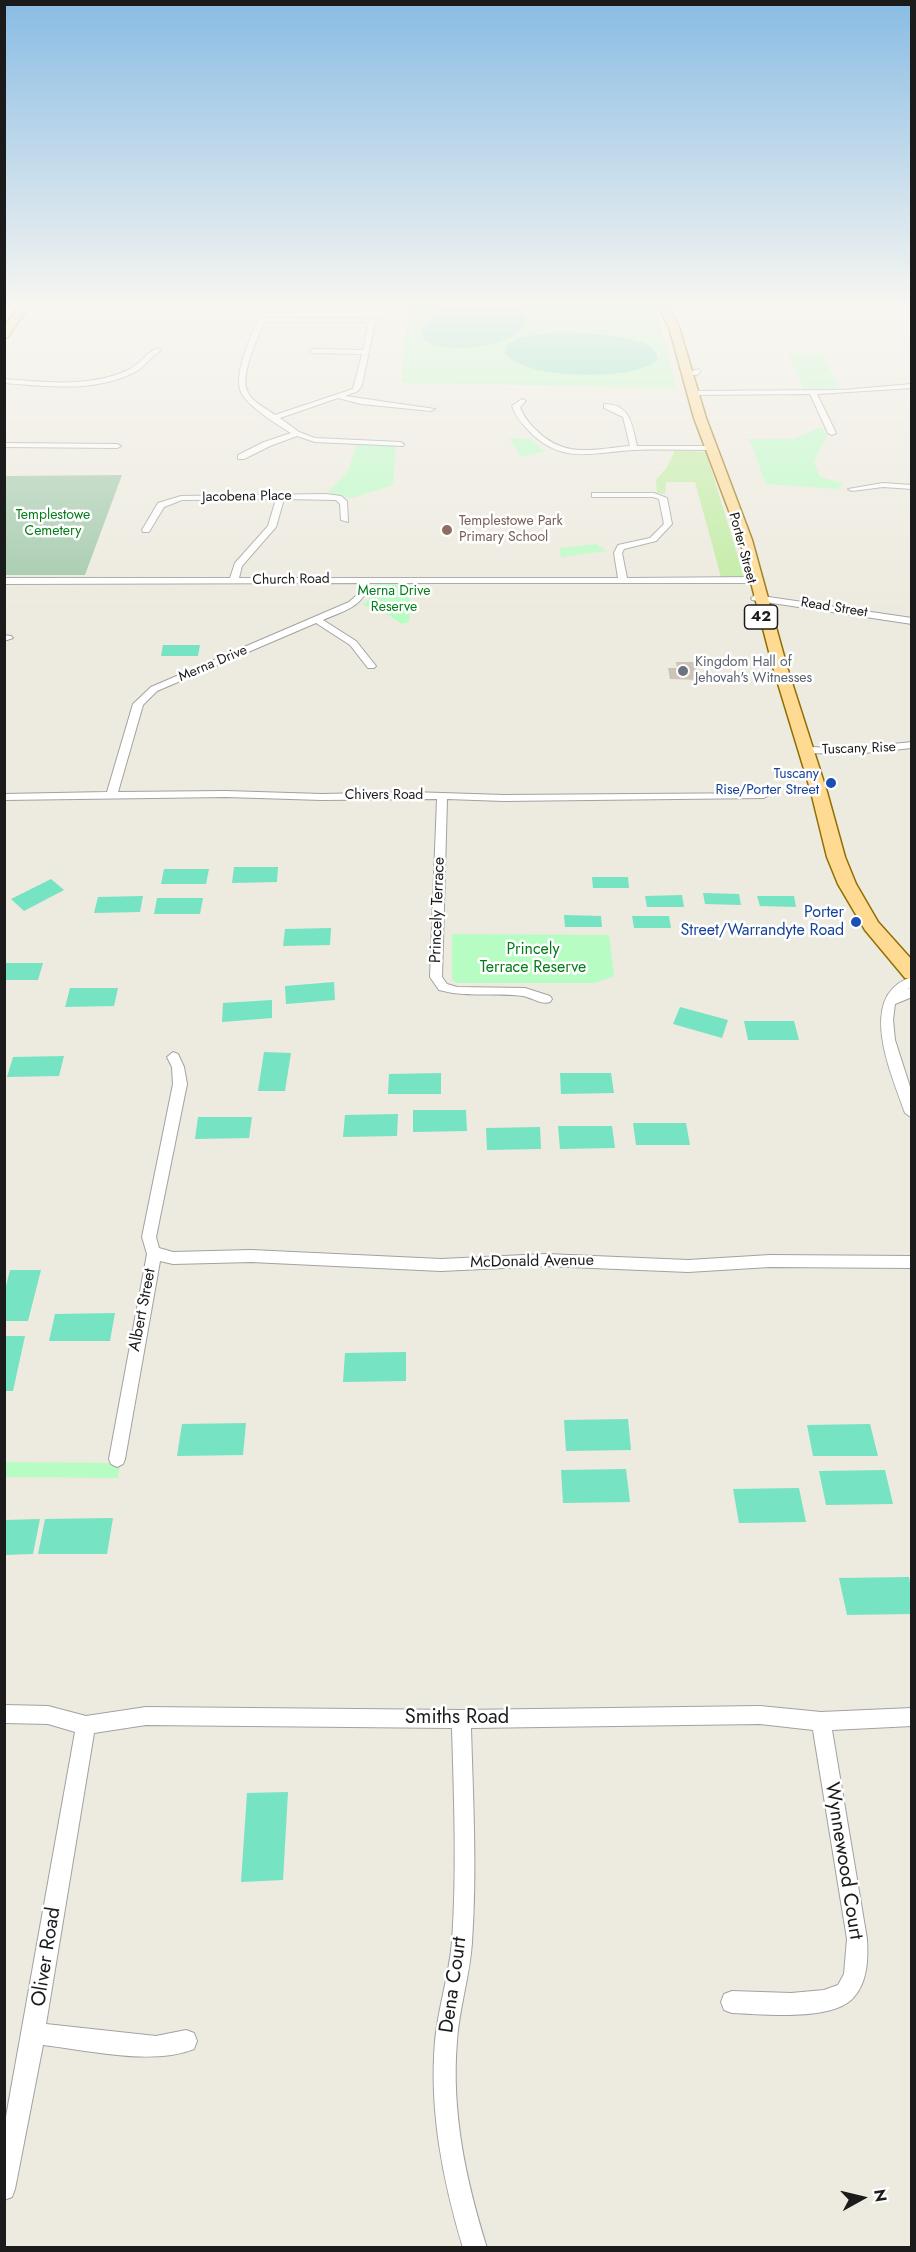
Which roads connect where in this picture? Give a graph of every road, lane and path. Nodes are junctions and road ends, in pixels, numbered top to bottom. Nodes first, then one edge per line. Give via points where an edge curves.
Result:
1 (265, 411) edge
2 (294, 411) edge
3 (517, 411) edge
4 (623, 411) edge
5 (703, 411) edge
6 (822, 411) edge
7 (274, 418) junction
8 (832, 433) dead end
9 (297, 434) junction
10 (400, 444) dead end
11 (4, 445) edge
12 (117, 446) dead end
13 (634, 448) junction
14 (712, 448) junction
15 (241, 457) dead end
16 (912, 487) edge
17 (852, 489) dead end
18 (595, 495) dead end
19 (281, 497) junction
20 (345, 520) dead end
21 (146, 530) dead end
22 (365, 579) junction
23 (754, 580) junction
24 (4, 581) edge
25 (234, 581) junction
26 (623, 581) junction
27 (759, 598) junction
28 (316, 620) junction
29 (912, 621) edge
30 (371, 666) dead end
31 (912, 745) edge
32 (806, 750) junction
33 (112, 794) junction
34 (764, 795) dead end
35 (4, 797) edge
36 (442, 797) junction
37 (830, 830) junction
38 (912, 961) edge
39 (912, 973) edge
40 (912, 981) edge
41 (912, 992) edge
42 (546, 999) dead end
43 (889, 1002) junction
44 (173, 1057) dead end
45 (912, 1113) edge
46 (154, 1253) junction
47 (912, 1262) edge
48 (117, 1459) dead end
49 (4, 1714) edge
50 (912, 1717) edge
51 (461, 1719) junction
52 (821, 1721) junction
53 (86, 1725) junction
54 (732, 2002) dead end
55 (34, 2034) junction
56 (186, 2041) dead end
57 (4, 2189) edge
58 (475, 2247) edge

1 - 7 street
2 - 7 street
3 - 13 street via 539,440 550,447 576,453
4 - 13 street
5 - 14 main road, Porter Street
6 - 8 street
7 - 9 street
9 - 10 street via 315,440
9 - 15 street
11 - 12 street
13 - 14 street
14 - 23 main road, Porter Street / 42
16 - 17 street
18 - 26 street via 663,498 668,524 657,540 617,546
19 - 20 street, Jacobena Place via 338,498 344,503
19 - 21 street, Jacobena Place via 170,501 161,505
19 - 25 street via 272,527 238,565
22 - 25 street, Church Road
22 - 26 street, Church Road
22 - 28 street, Merna Drive via 362,595 352,604
23 - 26 street, Church Road
23 - 27 main road, Porter Street / 42
24 - 25 street, Church Road
27 - 29 street, Read Street
27 - 32 main road, Porter Street / 42 via 776,681
28 - 30 street via 353,644
28 - 33 street, Merna Drive via 144,696 138,704
31 - 32 street, Tuscany Rise via 854,751
32 - 37 main road, Porter Street / 42
33 - 35 street, Chivers Road
33 - 36 street, Chivers Road
34 - 36 street, Chivers Road
36 - 42 street, Princely Terrace via 436,977 443,987 456,991 525,992
37 - 38 main road, Porter Street / 42 via 873,917
37 - 39 main road, Porter Street / 42 via 836,857 860,909
40 - 43 street via 895,991
41 - 43 street
43 - 45 street via 886,1027
44 - 46 street, Albert Street via 180,1084 149,1238
46 - 47 street, McDonald Avenue via 173,1258 251,1256 441,1264 546,1260 688,1266 770,1261
46 - 48 street, Albert Street
49 - 53 street, Smiths Road via 48,1715
50 - 52 street, Smiths Road
51 - 52 street, Smiths Road via 760,1715
51 - 53 street, Smiths Road via 146,1716
51 - 58 street, Dena Court via 465,1860 462,1945 446,2042 447,2129
52 - 54 street, Wynnewood Court via 857,1939 856,1970 844,1992 825,2001
53 - 55 street, Oliver Road
55 - 56 street via 156,2047
55 - 57 street, Oliver Road

